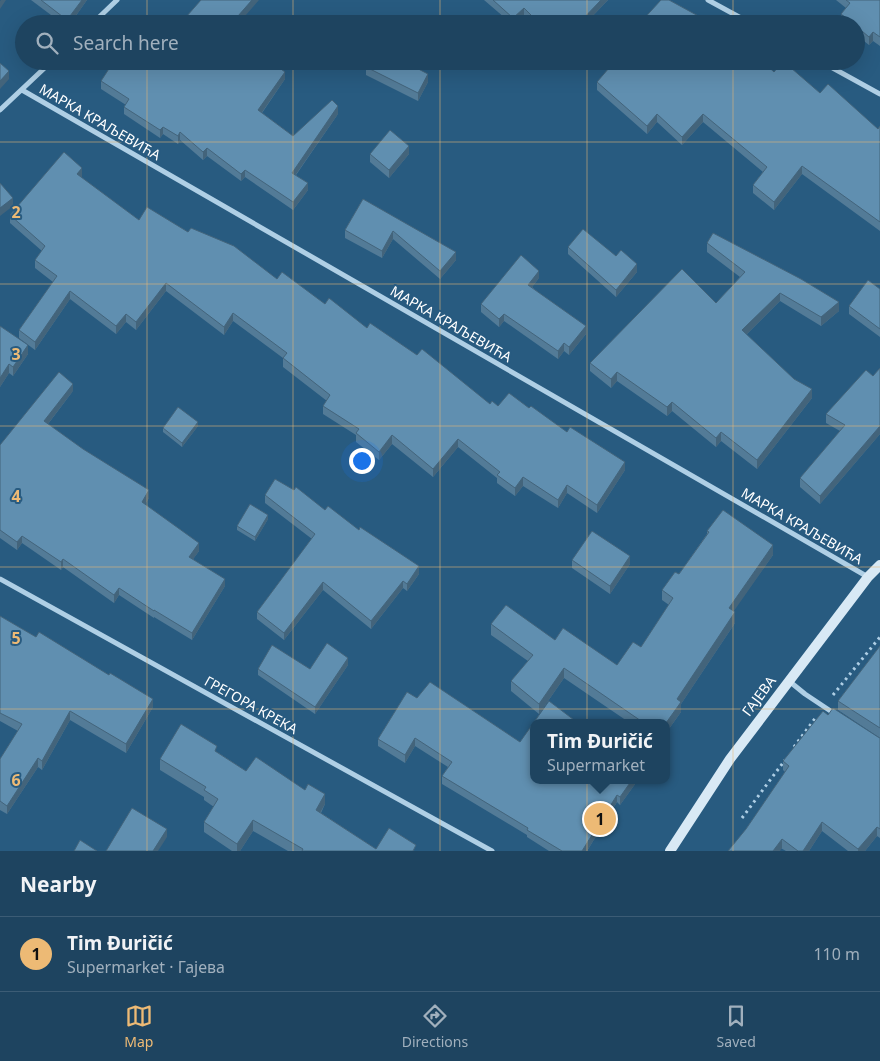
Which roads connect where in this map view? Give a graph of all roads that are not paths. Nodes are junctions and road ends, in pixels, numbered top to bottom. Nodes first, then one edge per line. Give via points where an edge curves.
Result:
1 (117, 0) edge
2 (708, 0) edge
3 (101, 15) edge
4 (736, 15) edge
5 (43, 70) edge
6 (836, 70) edge
7 (22, 90) junction
8 (880, 94) edge
9 (0, 110) edge
10 (880, 565) edge
11 (868, 577) junction
12 (0, 579) edge
13 (789, 680) junction
14 (840, 717) edge
15 (492, 851) edge
16 (670, 851) edge

1 - 3 street
2 - 4 street
5 - 7 street
6 - 8 street
7 - 9 street
7 - 11 street, МАРКА КРАЉЕВИЋА
10 - 11 street, ГАЈЕВА
11 - 13 street, ГАЈЕВА
12 - 15 street, ГРЕГОРА КРЕКА
13 - 14 street
13 - 16 street, ГАЈЕВА via 730,759

